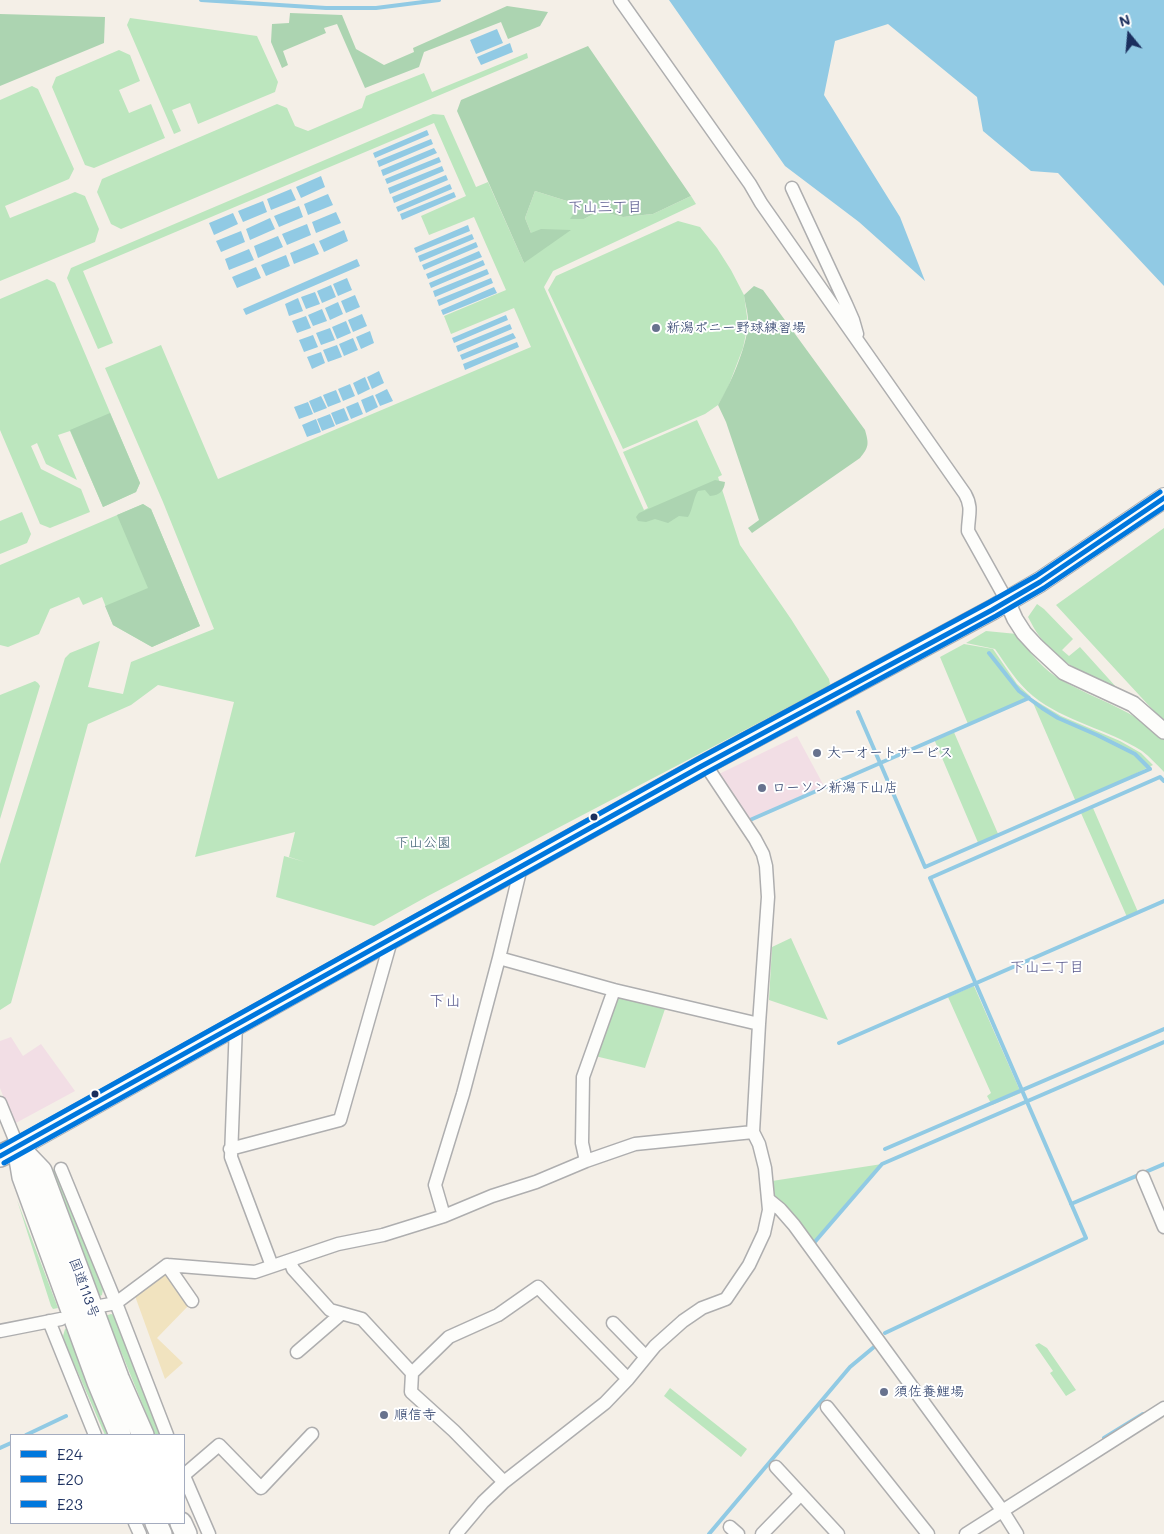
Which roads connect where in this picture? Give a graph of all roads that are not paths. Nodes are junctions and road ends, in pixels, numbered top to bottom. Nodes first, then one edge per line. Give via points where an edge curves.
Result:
1 (620, 0) edge
2 (792, 188) dead end
3 (859, 343) junction
4 (1164, 498) edge
5 (1006, 601) junction
6 (1164, 731) edge
7 (705, 764) junction
8 (521, 867) junction
9 (392, 937) junction
10 (499, 958) junction
11 (614, 990) junction
12 (236, 1024) junction
13 (759, 1024) junction
14 (0, 1103) edge
15 (753, 1132) junction
16 (230, 1149) junction
17 (9, 1151) edge
18 (586, 1161) junction
19 (61, 1169) dead end
20 (1143, 1177) dead end
21 (769, 1200) junction
22 (1161, 1210) edge
23 (444, 1216) junction
24 (1164, 1227) edge
25 (290, 1261) junction
26 (167, 1265) junction
27 (272, 1266) junction
28 (192, 1301) dead end
29 (116, 1303) junction
30 (100, 1306) dead end
31 (341, 1314) junction
32 (613, 1323) dead end
33 (0, 1331) edge
34 (297, 1352) dead end
35 (646, 1357) junction
36 (412, 1373) junction
37 (628, 1378) junction
38 (827, 1407) dead end
39 (1164, 1408) edge
40 (95, 1434) edge
41 (120, 1434) edge
42 (143, 1434) edge
43 (167, 1434) edge
44 (312, 1434) dead end
45 (776, 1467) dead end
46 (185, 1474) edge
47 (185, 1477) edge
48 (504, 1482) junction
49 (801, 1494) junction
50 (1002, 1510) junction
51 (209, 1534) edge
52 (456, 1534) edge
53 (762, 1534) edge
54 (838, 1534) edge
55 (928, 1534) edge
56 (966, 1534) edge
57 (1017, 1534) edge

1 - 3 street
2 - 3 street via 853,320
3 - 5 street via 969,501 968,531
4 - 5 main road via 1040,582
5 - 6 street via 1024,633 1064,672 1133,704
5 - 7 main road
7 - 8 main road
7 - 13 street via 755,838 766,866 768,897
8 - 9 main road
8 - 10 street
9 - 12 main road
9 - 16 street via 340,1120
10 - 11 street
10 - 23 street via 435,1185
11 - 13 street
11 - 18 street via 583,1077 582,1143
12 - 16 street
12 - 17 main road
13 - 15 street
14 - 17 street
15 - 18 street via 635,1144
15 - 21 street via 765,1168
16 - 27 street
17 - 41 highway, 国道113号 via 22,1177
17 - 42 highway, 国道113号 via 41,1171 118,1378
18 - 23 street
19 - 29 street
20 - 22 street
21 - 35 street via 764,1233 749,1265 726,1299 683,1320
21 - 50 street via 794,1225
22 - 24 street
23 - 25 street via 383,1235 338,1244
25 - 27 street
25 - 31 street via 293,1269 330,1310
26 - 27 street via 255,1272
26 - 28 street
26 - 29 street
29 - 30 street
29 - 43 street
31 - 34 street
31 - 36 street via 362,1319
32 - 35 street
33 - 40 street via 55,1320
35 - 37 street
36 - 37 street via 449,1337 498,1315 538,1287
36 - 48 street via 411,1392
37 - 48 street via 604,1403
38 - 55 street
39 - 50 street
44 - 46 street via 261,1488 219,1445
45 - 49 street
47 - 51 street
48 - 52 street
49 - 53 street
49 - 54 street
50 - 56 street
50 - 57 street

